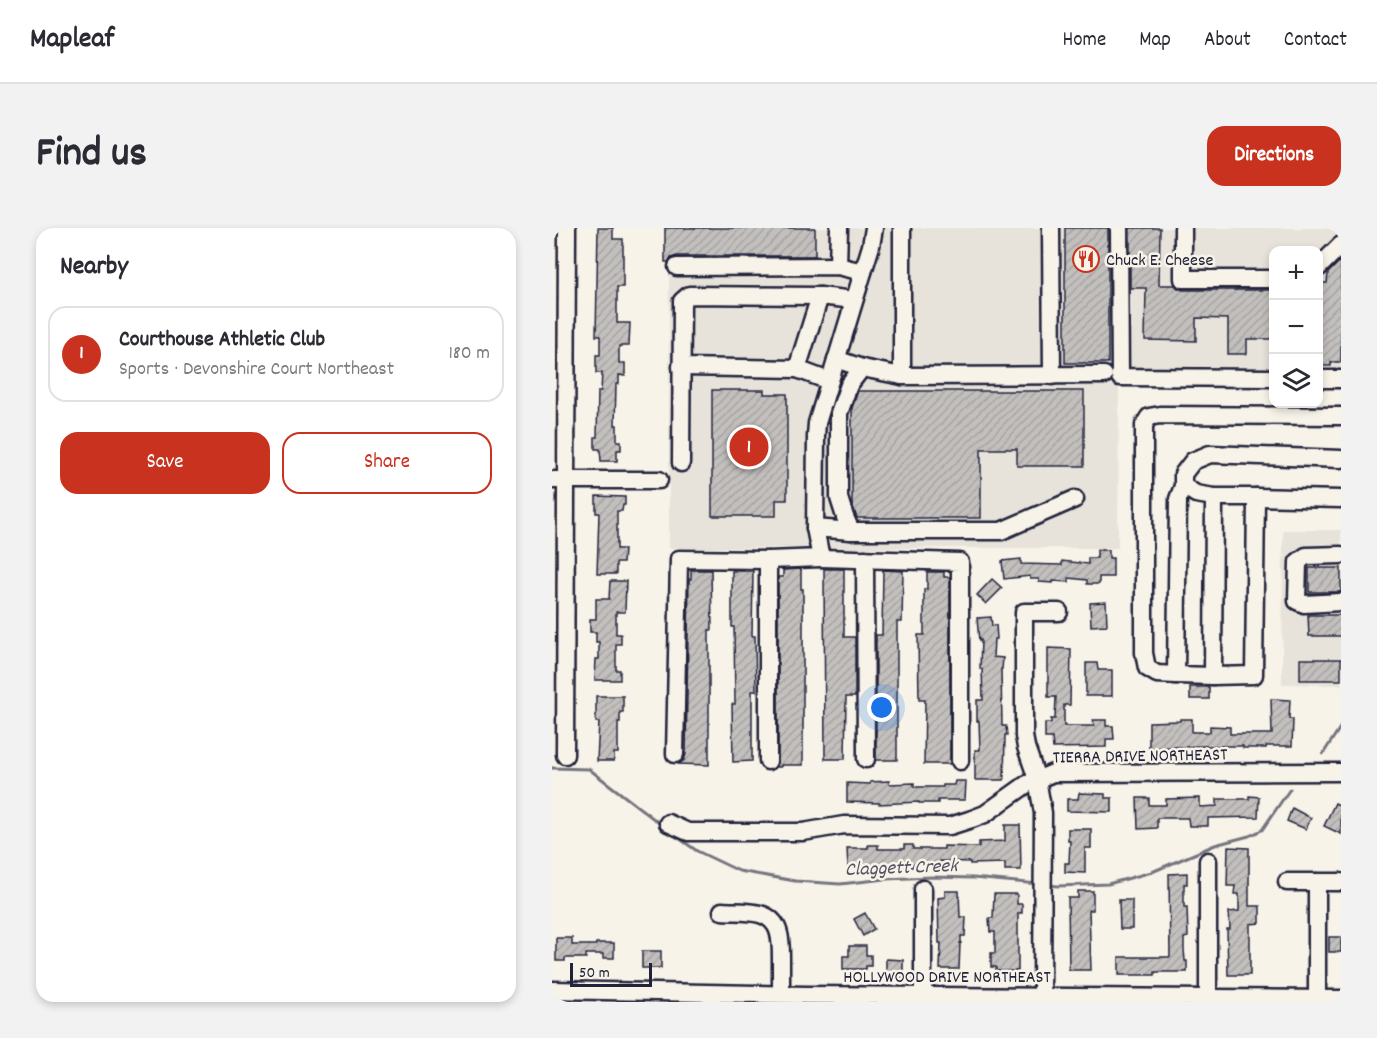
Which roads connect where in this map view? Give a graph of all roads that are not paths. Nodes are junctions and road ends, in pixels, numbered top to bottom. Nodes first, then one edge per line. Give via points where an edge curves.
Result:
1 (567, 228) edge
2 (839, 228) edge
3 (874, 228) edge
4 (902, 228) edge
5 (1051, 228) edge
6 (1119, 228) edge
7 (1183, 228) edge
8 (1341, 245) edge
9 (1323, 263) edge
10 (838, 266) junction
11 (677, 267) dead end
12 (559, 268) edge
13 (863, 272) junction
14 (1269, 279) edge
15 (819, 296) junction
16 (854, 300) junction
17 (559, 329) edge
18 (836, 359) junction
19 (681, 367) junction
20 (862, 368) junction
21 (797, 369) junction
22 (1104, 375) dead end
23 (902, 376) junction
24 (1052, 376) junction
25 (1269, 378) edge
26 (1323, 379) edge
27 (1341, 379) edge
28 (829, 381) junction
29 (1341, 416) edge
30 (1341, 459) edge
31 (681, 463) dead end
32 (559, 480) edge
33 (659, 480) dead end
34 (1184, 486) junction
35 (1214, 497) junction
36 (1256, 497) junction
37 (1075, 498) dead end
38 (1341, 499) edge
39 (815, 528) junction
40 (851, 531) junction
41 (1341, 555) edge
42 (821, 558) junction
43 (865, 559) junction
44 (768, 560) junction
45 (1341, 602) edge
46 (1059, 612) dead end
47 (1176, 675) junction
48 (1213, 676) junction
49 (675, 754) dead end
50 (565, 755) dead end
51 (866, 759) dead end
52 (768, 761) dead end
53 (960, 761) dead end
54 (1341, 772) edge
55 (1037, 779) junction
56 (668, 823) dead end
57 (1208, 861) dead end
58 (1287, 882) dead end
59 (1317, 882) junction
60 (1341, 882) edge
61 (923, 889) dead end
62 (722, 911) dead end
63 (552, 990) edge
64 (781, 994) junction
65 (923, 996) junction
66 (1042, 996) junction
67 (670, 997) edge
68 (807, 998) edge
69 (848, 998) edge
70 (1208, 998) junction
71 (976, 999) edge
72 (1317, 999) junction
73 (1341, 999) edge
74 (1107, 1000) edge

1 - 12 street
2 - 10 street
3 - 13 street
4 - 23 street
5 - 24 street
6 - 25 street via 1120,376
7 - 14 street via 1184,279
8 - 9 street
10 - 11 street
10 - 13 street
12 - 17 street
13 - 16 street
15 - 16 street
15 - 19 street via 689,295 682,301
15 - 21 street
16 - 18 street
17 - 32 street
18 - 20 street
18 - 28 street
19 - 21 street
19 - 31 street
20 - 23 street
20 - 40 street via 838,413 839,498
21 - 28 street
22 - 24 street
23 - 24 street
26 - 27 street
28 - 39 street via 816,436
29 - 47 street via 1149,417 1144,425 1144,653 1147,669
30 - 34 street via 1210,454 1193,461 1183,474
32 - 33 street
32 - 50 street
34 - 35 street via 1196,494
34 - 47 street via 1178,499
35 - 36 street
35 - 48 street
36 - 38 street
36 - 48 street via 1254,675
37 - 40 street via 1000,531
39 - 40 street
39 - 42 street
41 - 45 street via 1306,556 1298,562 1297,601
42 - 43 street
42 - 44 street
43 - 51 street
43 - 53 street via 960,562
44 - 49 street via 680,559
44 - 52 street
46 - 55 street via 1024,612 1024,736
47 - 48 street
54 - 55 street, TIERRA DRIVE NORTHEAST via 1053,773
55 - 56 street, TIERRA DRIVE NORTHEAST via 985,814 950,826 844,825 803,831 688,832
55 - 66 street via 1043,813
57 - 70 street
58 - 59 street
59 - 60 street
59 - 72 street
61 - 65 street
62 - 64 street via 761,914 773,921 781,942
63 - 67 street, HOLLYWOOD DRIVE NORTHEAST
64 - 67 street, HOLLYWOOD DRIVE NORTHEAST
64 - 68 street, HOLLYWOOD DRIVE NORTHEAST
65 - 69 street, HOLLYWOOD DRIVE NORTHEAST
65 - 71 street, HOLLYWOOD DRIVE NORTHEAST
66 - 71 street, HOLLYWOOD DRIVE NORTHEAST
66 - 74 street, HOLLYWOOD DRIVE NORTHEAST
68 - 69 street, HOLLYWOOD DRIVE NORTHEAST
70 - 72 street, HOLLYWOOD DRIVE NORTHEAST
70 - 74 street, HOLLYWOOD DRIVE NORTHEAST
72 - 73 street, HOLLYWOOD DRIVE NORTHEAST

